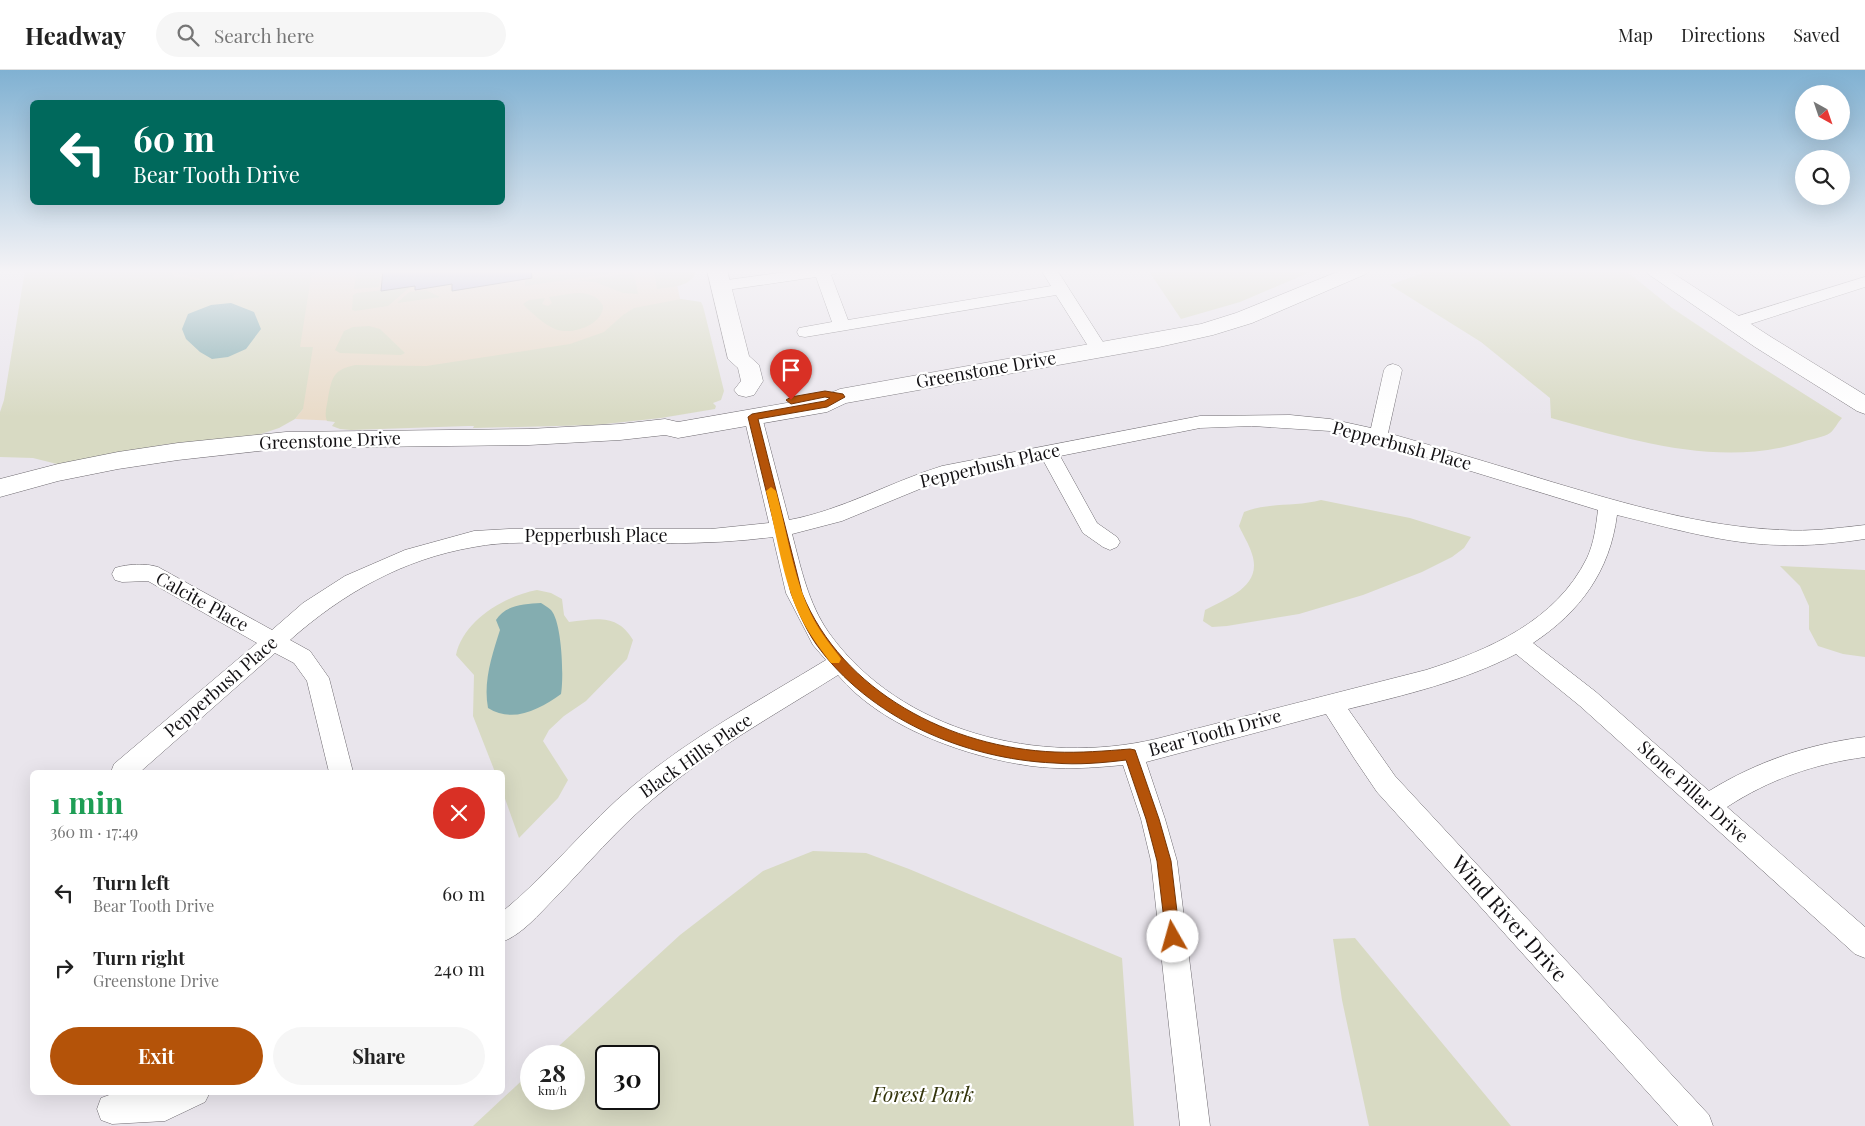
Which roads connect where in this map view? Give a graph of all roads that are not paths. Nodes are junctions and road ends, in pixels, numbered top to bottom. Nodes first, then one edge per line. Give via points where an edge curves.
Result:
1 (729, 319) edge
2 (840, 319) edge
3 (888, 319) edge
4 (1080, 319) edge
5 (1239, 319) edge
6 (1728, 319) edge
7 (1750, 319) edge
8 (1735, 324) junction
9 (842, 327) junction
10 (805, 332) dead end
11 (1099, 350) junction
12 (1394, 370) dead end
13 (749, 405) junction
14 (1865, 406) edge
15 (1378, 436) junction
16 (1048, 452) junction
17 (0, 488) edge
18 (1609, 506) junction
19 (780, 527) junction
20 (1865, 532) edge
21 (1110, 542) dead end
22 (122, 574) dead end
23 (274, 642) junction
24 (1518, 643) junction
25 (839, 664) junction
26 (1332, 703) junction
27 (1865, 747) edge
28 (1130, 754) junction
29 (125, 770) edge
30 (341, 770) edge
31 (1708, 805) junction
32 (505, 927) edge
33 (1865, 945) edge
34 (189, 1095) edge
35 (112, 1109) dead end
36 (1195, 1126) edge
37 (1698, 1126) edge

1 - 13 street via 739,360 734,367 735,372
2 - 9 street
3 - 9 street
4 - 11 street
5 - 11 street, Greenstone Drive via 1182,335
6 - 8 street
7 - 8 street
8 - 14 street
9 - 10 street
11 - 13 street, Greenstone Drive via 840,397 827,404
12 - 15 street
13 - 17 street, Greenstone Drive via 678,430 665,427 585,435 301,440 145,457
13 - 19 street, Bear Tooth Drive
15 - 16 street, Pepperbush Place via 1330,425 1290,421 1200,422
15 - 18 street, Pepperbush Place
16 - 19 street, Pepperbush Place via 942,473 835,516
16 - 21 street via 1090,528
18 - 20 street, Pepperbush Place via 1679,523 1755,536 1784,538
18 - 24 street, Bear Tooth Drive via 1596,562 1580,588 1552,617
19 - 23 street, Pepperbush Place via 711,536 509,536 442,546 412,554 352,582 312,609
19 - 25 street, Bear Tooth Drive via 796,593 806,617
22 - 23 street, Calcite Place via 151,573
23 - 29 street, Pepperbush Place
23 - 30 street, Calcite Place via 302,657 318,678
24 - 26 street, Bear Tooth Drive via 1462,668
24 - 31 street, Stone Pillar Drive via 1588,699
25 - 28 street, Bear Tooth Drive via 875,696 905,715 976,745 1053,758
25 - 32 street, Black Hills Place via 685,760 633,800 554,883
26 - 28 street, Bear Tooth Drive
26 - 37 street, Wind River Drive via 1386,784
27 - 31 street via 1798,759 1758,774
28 - 36 street via 1164,861
31 - 33 street, Stone Pillar Drive
34 - 35 street via 165,1106

